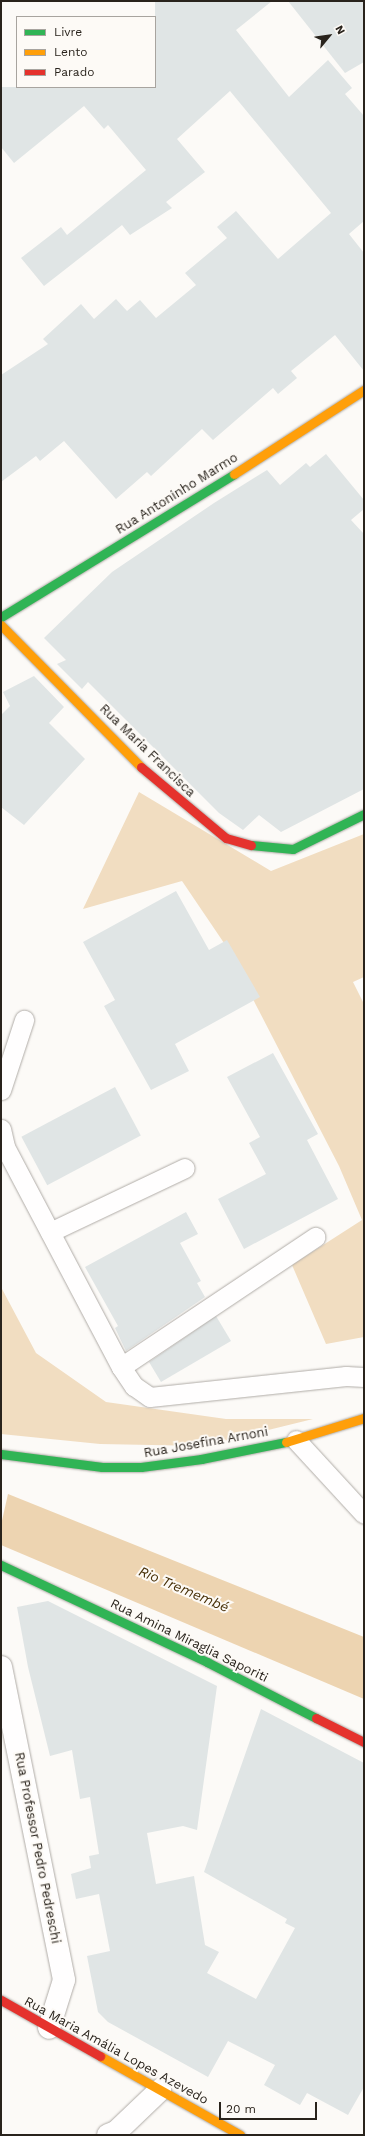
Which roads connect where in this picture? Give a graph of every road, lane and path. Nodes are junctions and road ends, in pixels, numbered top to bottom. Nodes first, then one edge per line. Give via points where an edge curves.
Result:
1 (364, 390) edge
2 (1, 616) edge
3 (1, 626) edge
4 (364, 814) edge
5 (24, 1020) dead end
6 (1, 1090) edge
7 (1, 1129) edge
8 (185, 1168) dead end
9 (50, 1232) junction
10 (315, 1237) dead end
11 (121, 1367) junction
12 (364, 1377) edge
13 (364, 1418) edge
14 (296, 1440) junction
15 (1, 1454) edge
16 (364, 1514) edge
17 (1, 1566) edge
18 (1, 1667) edge
19 (364, 1742) edge
20 (1, 2000) edge
21 (49, 2028) junction
22 (160, 2090) junction
23 (108, 2135) edge
24 (240, 2135) edge

1 - 2 street, Rua Antoninho Marmo via 163,520
3 - 4 street, Rua Maria Francisca via 140,766 226,838 262,848 294,849
5 - 6 lane
7 - 9 lane via 5,1147
8 - 9 lane
9 - 11 lane
10 - 11 lane
11 - 12 lane via 134,1386 150,1397 346,1376
13 - 14 street, Rua Josefina Arnoni
14 - 15 street, Rua Josefina Arnoni via 141,1468 102,1467
14 - 16 lane
17 - 19 street, Rua Amina Miraglia Saporiti via 206,1662
18 - 21 street, Rua Professor Pedro Pedreschi via 64,1980
20 - 21 street, Rua Maria Amália Lopes Azevedo
21 - 22 street, Rua Maria Amália Lopes Azevedo
22 - 23 street via 116,2132
22 - 24 street, Rua Maria Amália Lopes Azevedo

